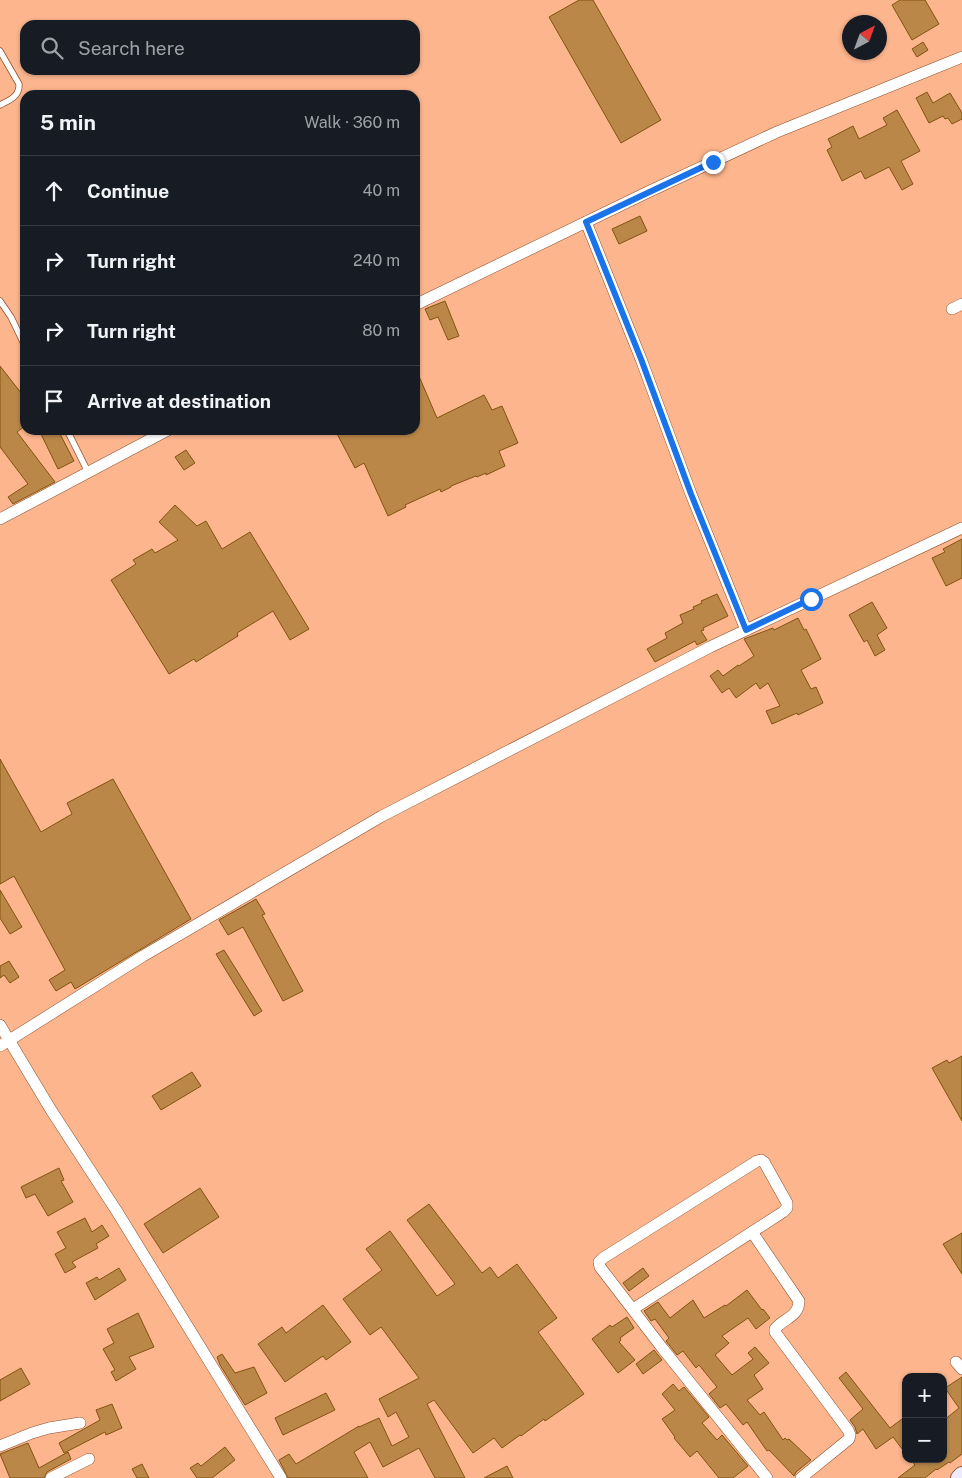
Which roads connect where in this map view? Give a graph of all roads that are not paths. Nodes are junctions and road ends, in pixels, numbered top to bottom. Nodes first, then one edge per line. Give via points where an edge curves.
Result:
1 (0, 51) edge
2 (962, 57) edge
3 (0, 104) edge
4 (586, 222) junction
5 (0, 301) edge
6 (420, 303) edge
7 (20, 336) edge
8 (70, 435) edge
9 (158, 435) edge
10 (88, 472) junction
11 (0, 519) edge
12 (962, 528) edge
13 (746, 630) junction
14 (0, 1025) edge
15 (5, 1043) edge
16 (752, 1232) junction
17 (633, 1309) junction
18 (80, 1423) dead end
19 (0, 1446) edge
20 (89, 1459) dead end
21 (962, 1475) edge
22 (51, 1478) edge
23 (281, 1478) edge
24 (767, 1478) edge
25 (801, 1478) edge
26 (959, 1478) edge

1 - 3 lane via 19,84 15,96
2 - 4 street via 777,132
4 - 6 street
4 - 13 street
5 - 7 lane
8 - 10 lane
9 - 10 street
10 - 11 street
12 - 13 street
13 - 15 street via 382,816 143,956
14 - 15 street
15 - 23 street via 116,1210
16 - 17 street
16 - 17 street via 787,1208 761,1160 599,1262
16 - 25 street via 799,1301 796,1313 775,1332 850,1435
17 - 24 street
18 - 19 street via 49,1428
20 - 22 street
21 - 26 main road

